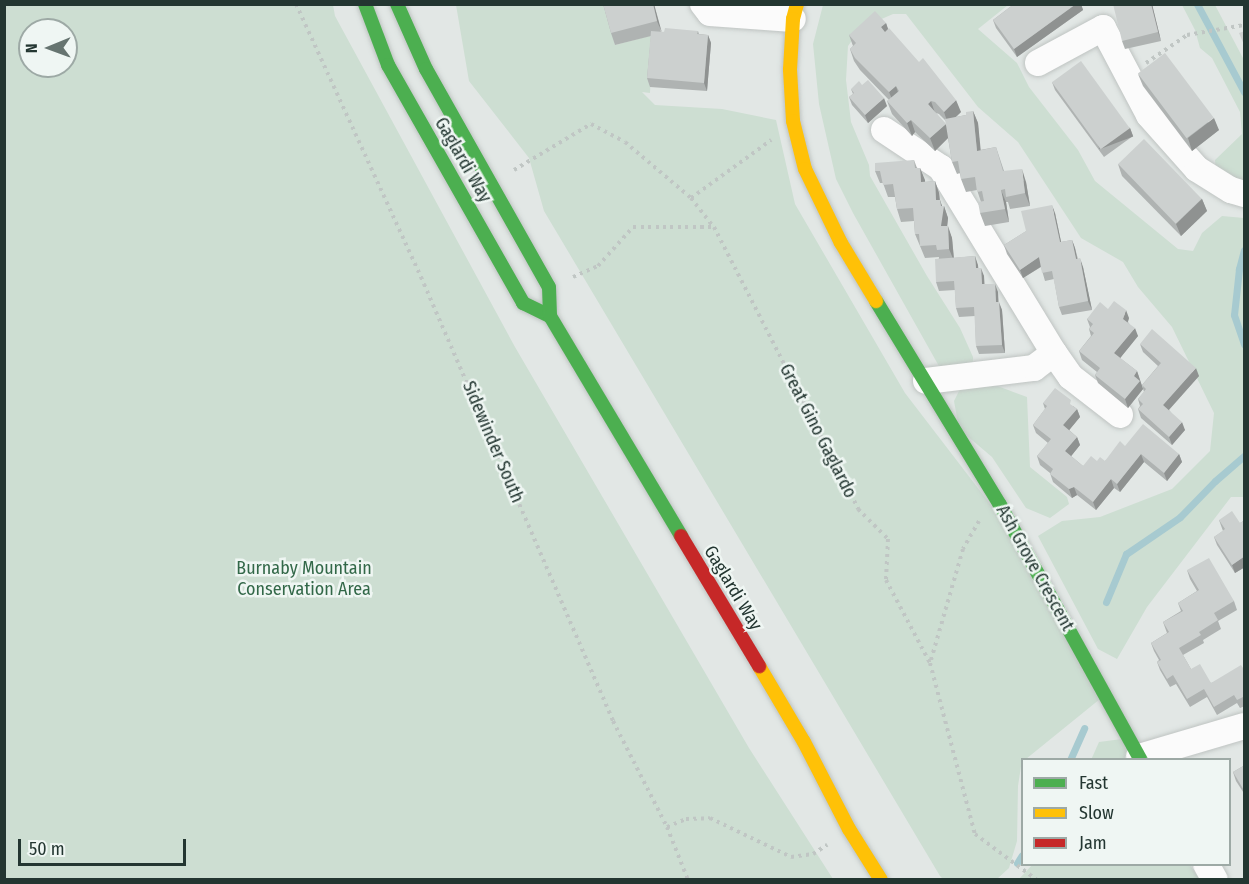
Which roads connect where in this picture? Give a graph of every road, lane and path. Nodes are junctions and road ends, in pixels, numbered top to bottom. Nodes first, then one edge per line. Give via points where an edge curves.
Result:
1 (296, 4) edge
2 (365, 4) edge
3 (397, 4) edge
4 (704, 4) edge
5 (795, 12) edge
6 (1245, 25) edge
7 (1038, 63) dead end
8 (1128, 75) junction
9 (884, 130) dead end
10 (796, 132) junction
11 (519, 167) dead end
12 (1245, 194) edge
13 (691, 198) junction
14 (714, 227) junction
15 (549, 287) junction
16 (550, 316) junction
17 (1054, 353) junction
18 (926, 381) junction
19 (1120, 415) dead end
20 (1000, 505) junction
21 (930, 663) junction
22 (1245, 726) edge
23 (1140, 758) edge
24 (667, 827) junction
25 (849, 829) junction
26 (1207, 866) edge
27 (688, 879) edge
28 (881, 879) edge
29 (1036, 879) edge
30 (1215, 879) edge

1 - 24 path, Sidewinder South via 424,284 613,721
2 - 16 main road, Gaglardi Way via 388,64 523,303
3 - 15 main road, Gaglardi Way via 426,69
4 - 5 street via 710,13
5 - 10 main road, Ash Grove Crescent via 790,70
6 - 8 path via 1187,35
7 - 8 street via 1103,28
8 - 12 street via 1149,115 1197,169
9 - 17 street via 941,168
10 - 13 path via 772,140
10 - 18 main road, Ash Grove Crescent via 805,169 841,243
11 - 13 path, Great Gino Gaglardo via 591,124 625,142
13 - 14 path, Great Gino Gaglardo
14 - 15 path via 633,227 598,266
14 - 21 path, Great Gino Gaglardo via 858,509 888,539 886,580
15 - 16 main road, Gaglardi Way
16 - 25 main road, Gaglardi Way via 804,742
17 - 18 street via 1034,368
17 - 19 street via 1071,377
18 - 20 main road, Ash Grove Crescent
20 - 21 path via 981,518 963,549
20 - 23 main road, Ash Grove Crescent
21 - 29 path, Great Gino Gaglardo via 975,834
22 - 23 street, Ash Grove Crescent
24 - 25 path via 686,819 710,818 791,857 813,854
24 - 27 path, Sidewinder South
25 - 28 main road, Gaglardi Way
26 - 30 street

